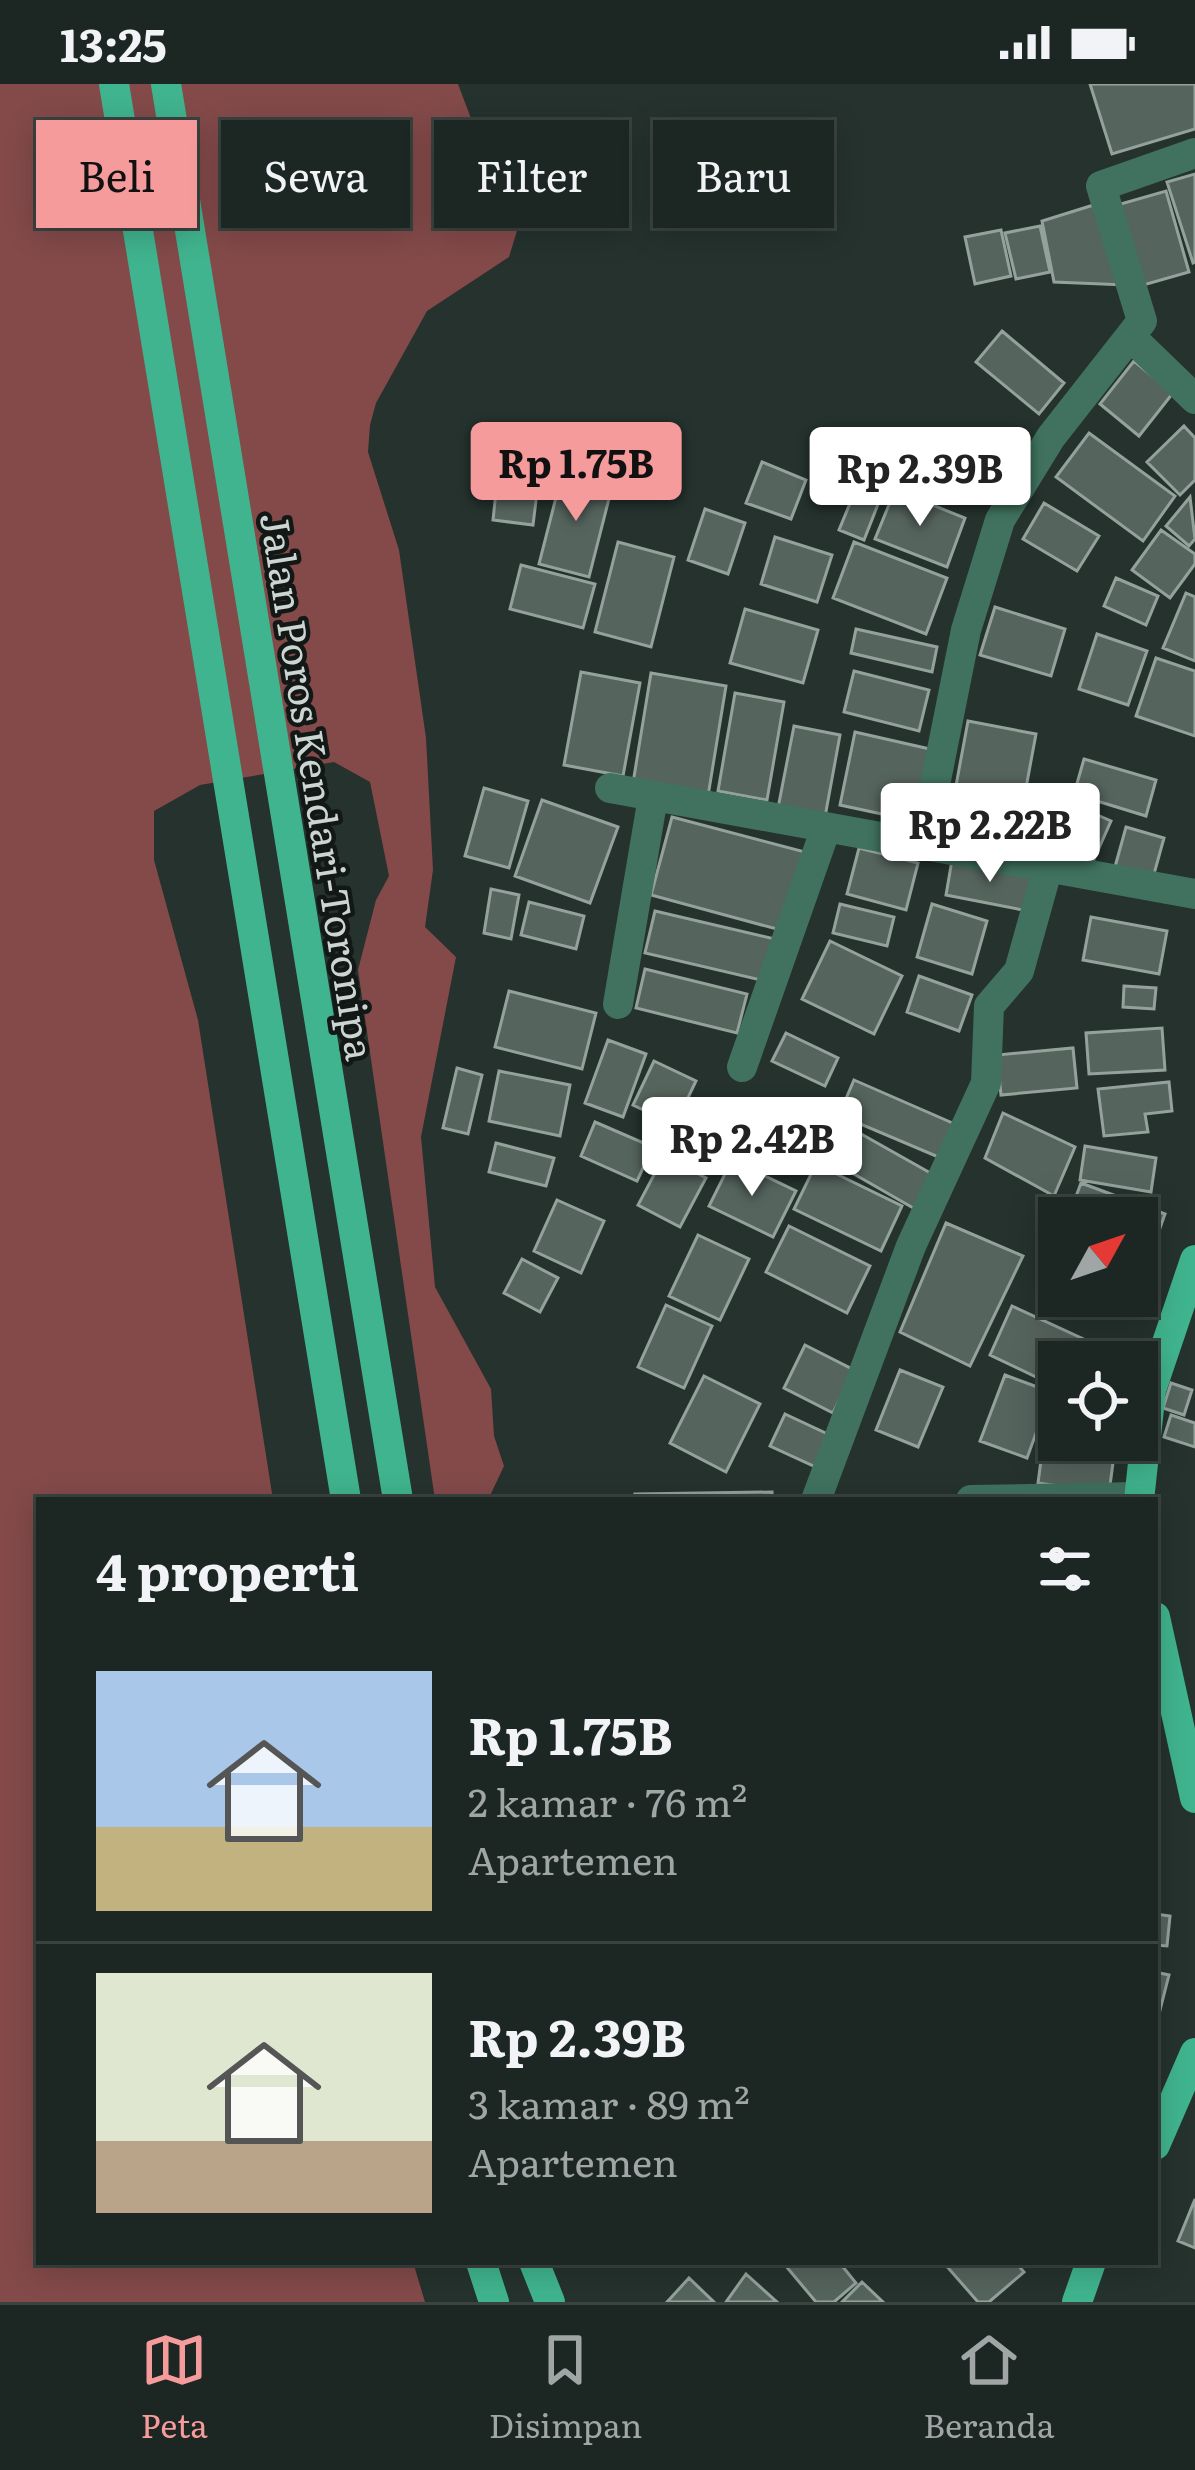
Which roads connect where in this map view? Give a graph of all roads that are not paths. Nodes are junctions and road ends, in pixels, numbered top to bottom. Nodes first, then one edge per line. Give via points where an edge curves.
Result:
1 (114, 84) edge
2 (166, 84) edge
3 (1195, 153) edge
4 (1132, 338) junction
5 (1195, 399) edge
6 (610, 788) dead end
7 (653, 797) junction
8 (826, 828) junction
9 (923, 845) junction
10 (1048, 867) junction
11 (1195, 894) edge
12 (618, 1004) dead end
13 (742, 1067) dead end
14 (1195, 1260) edge
15 (346, 1497) edge
16 (398, 1497) edge
17 (817, 1497) edge
18 (1139, 1497) edge
19 (1158, 1631) edge
20 (1195, 1798) edge
21 (1195, 2053) edge
22 (1158, 2138) edge
23 (482, 2265) edge
24 (535, 2265) edge
25 (1090, 2265) edge
26 (494, 2302) edge
27 (550, 2302) edge
28 (1077, 2302) edge

1 - 15 main road
2 - 16 main road, Jalan Poros Kendari-Toronipa
3 - 4 street via 1101,186 1142,321
4 - 5 street
4 - 9 street via 1051,437 1000,520 966,630
6 - 7 street
7 - 8 street
7 - 12 street
8 - 9 street
8 - 13 street
9 - 10 street
10 - 11 street
10 - 17 street via 1019,971 989,1006 986,1083 911,1246
14 - 18 main road via 1151,1390
19 - 20 main road
21 - 22 main road
23 - 26 main road
24 - 27 main road
25 - 28 main road

